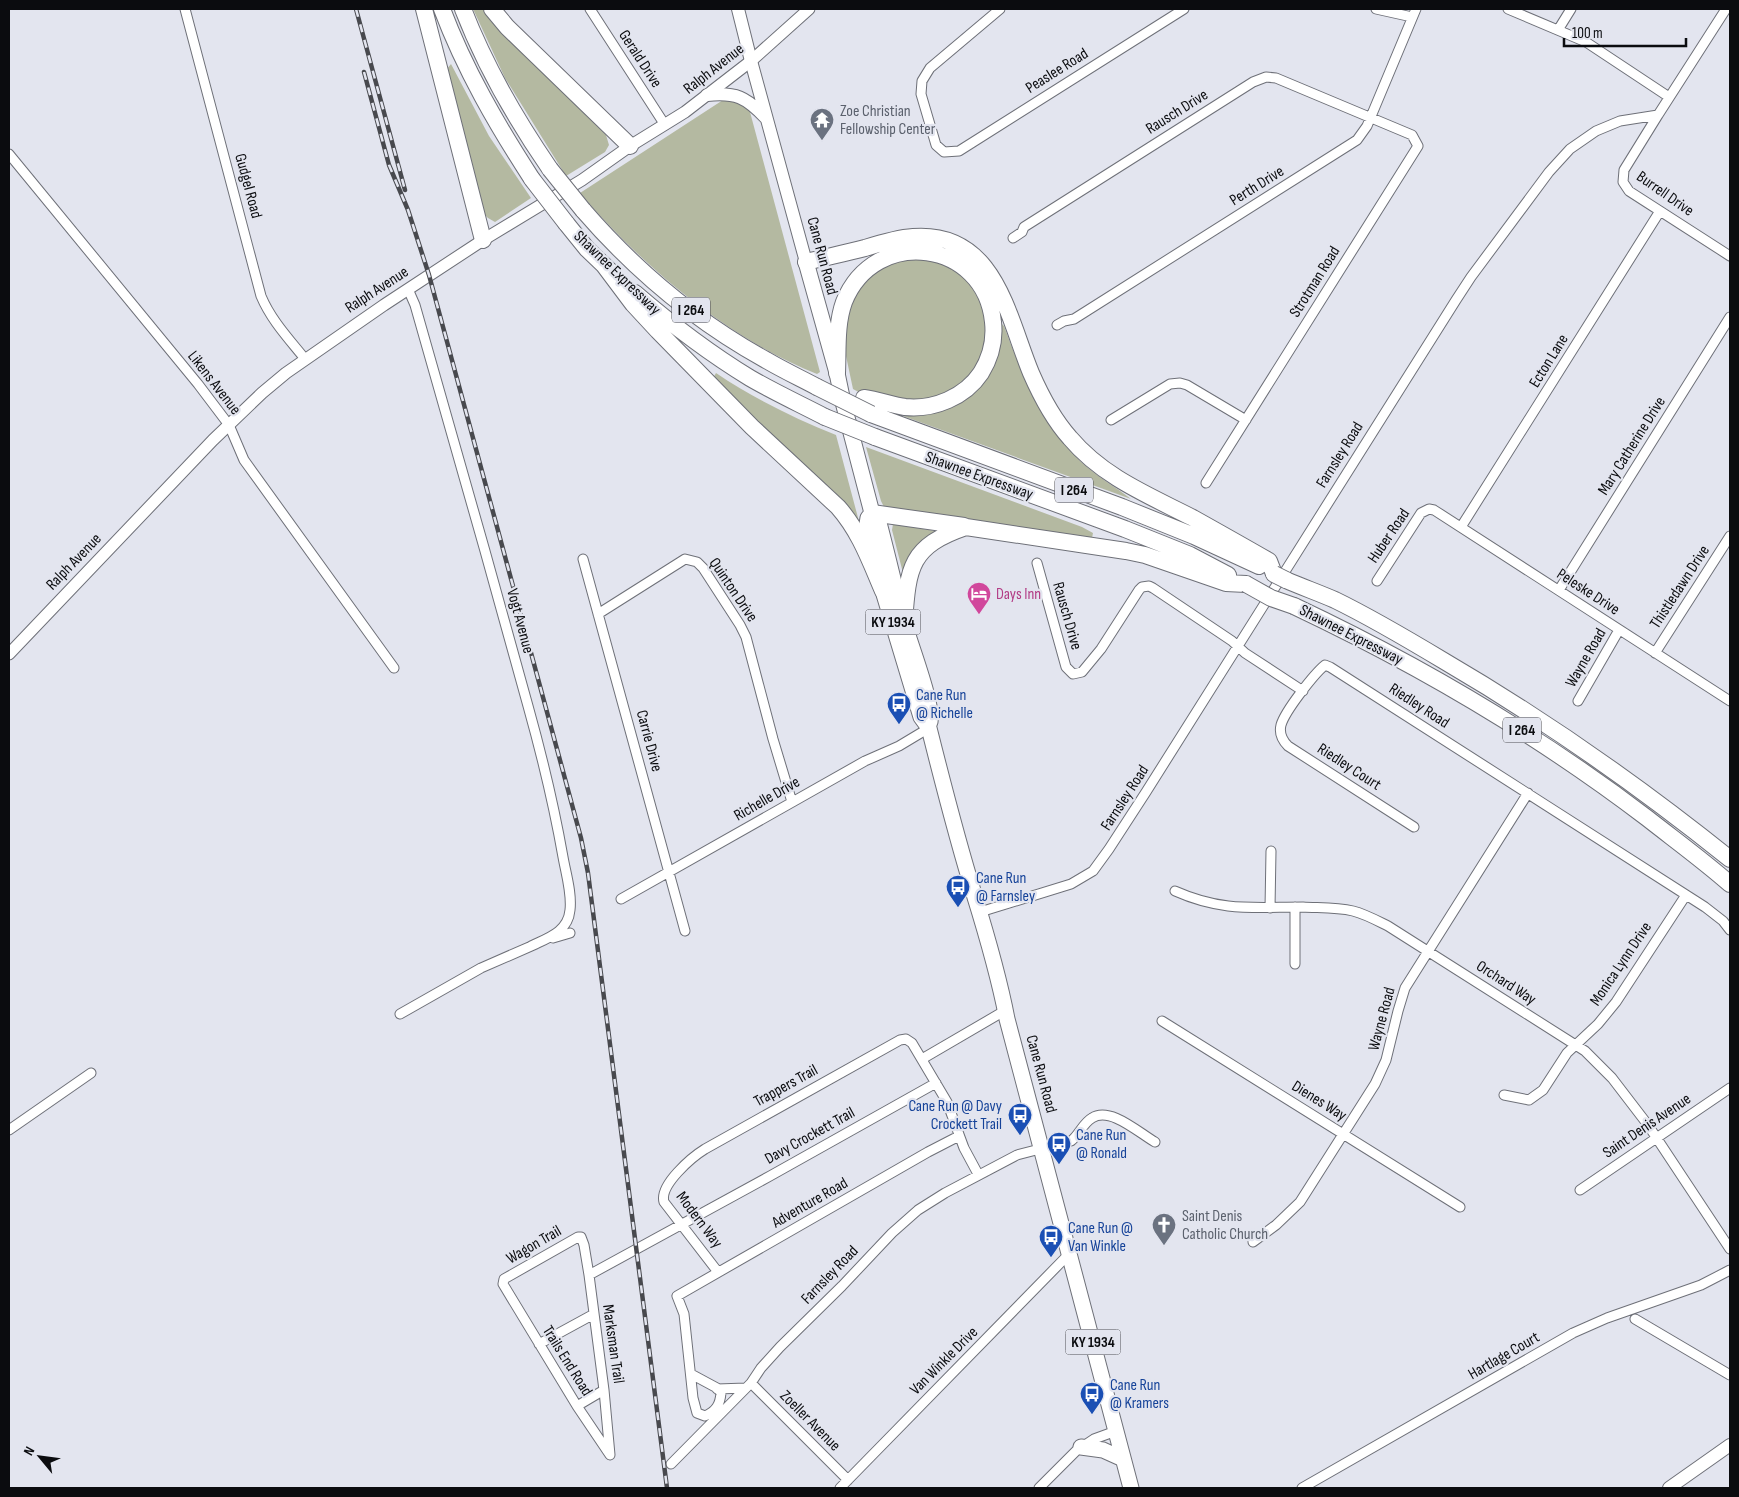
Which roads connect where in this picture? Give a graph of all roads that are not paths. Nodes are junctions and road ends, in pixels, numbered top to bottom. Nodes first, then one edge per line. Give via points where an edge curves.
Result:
1 (185, 9) edge
2 (424, 9) edge
3 (442, 9) edge
4 (462, 9) edge
5 (492, 9) edge
6 (590, 9) edge
7 (738, 9) edge
8 (809, 9) edge
9 (1000, 9) edge
10 (1184, 9) edge
11 (1376, 9) edge
12 (1508, 9) edge
13 (1571, 9) edge
14 (1726, 9) edge
15 (1414, 13) edge
16 (1558, 30) junction
17 (751, 61) junction
18 (707, 95) junction
19 (1669, 98) junction
20 (1658, 115) junction
21 (1370, 117) junction
22 (768, 120) junction
23 (665, 125) junction
24 (630, 146) junction
25 (9, 154) edge
26 (1660, 211) junction
27 (1013, 238) dead end
28 (483, 240) junction
29 (1729, 253) edge
30 (806, 262) junction
31 (603, 264) junction
32 (408, 289) junction
33 (1730, 317) edge
34 (1057, 325) dead end
35 (305, 359) junction
36 (838, 373) junction
37 (817, 387) junction
38 (1111, 420) dead end
39 (1246, 420) junction
40 (229, 425) junction
41 (1206, 483) dead end
42 (1429, 509) joint
43 (872, 513) junction
44 (966, 527) junction
45 (1461, 527) junction
46 (1730, 536) edge
47 (583, 559) dead end
48 (1037, 563) dead end
49 (1274, 574) junction
50 (1377, 581) dead end
51 (1246, 584) junction
52 (1559, 590) junction
53 (883, 591) junction
54 (598, 614) junction
55 (904, 622) junction
56 (1619, 630) junction
57 (1238, 646) junction
58 (1655, 653) junction
59 (9, 654) edge
60 (394, 668) dead end
61 (1303, 691) junction
62 (1578, 701) dead end
63 (1730, 701) edge
64 (929, 728) junction
65 (1528, 793) junction
66 (792, 802) junction
67 (1414, 826) dead end
68 (1270, 851) dead end
69 (1730, 859) edge
70 (669, 872) junction
71 (1730, 884) edge
72 (1175, 891) dead end
73 (1686, 895) junction
74 (621, 899) dead end
75 (1295, 907) junction
76 (1270, 908) junction
77 (980, 912) junction
78 (1730, 930) edge
79 (685, 931) dead end
80 (570, 933) dead end
81 (531, 946) junction
82 (1427, 952) junction
83 (1295, 964) dead end
84 (1006, 1010) junction
85 (400, 1014) dead end
86 (1162, 1021) dead end
87 (1576, 1046) junction
88 (922, 1059) junction
89 (91, 1073) dead end
90 (936, 1083) junction
91 (1730, 1088) edge
92 (1504, 1095) dead end
93 (9, 1130) edge
94 (1344, 1135) junction
95 (958, 1136) junction
96 (1657, 1138) junction
97 (1155, 1142) dead end
98 (1041, 1148) junction
99 (978, 1174) junction
100 (668, 1186) joint
101 (1580, 1190) dead end
102 (1460, 1207) dead end
103 (682, 1225) junction
104 (581, 1237) joint
105 (1253, 1242) dead end
106 (1730, 1249) edge
107 (1070, 1254) junction
108 (1730, 1270) edge
109 (718, 1272) junction
110 (589, 1275) junction
111 (503, 1281) joint
112 (594, 1314) junction
113 (1636, 1319) dead end
114 (539, 1344) junction
115 (691, 1374) junction
116 (1730, 1375) edge
117 (749, 1385) junction
118 (717, 1389) junction
119 (604, 1390) junction
120 (578, 1406) junction
121 (1116, 1431) junction
122 (1730, 1445) edge
123 (1082, 1447) junction
124 (610, 1455) joint
125 (1123, 1459) junction
126 (671, 1464) dead end
127 (848, 1480) junction
128 (840, 1488) edge
129 (1039, 1488) edge
130 (1131, 1488) edge
131 (1302, 1488) edge
132 (1669, 1488) edge

1 - 35 street, Gudgel Road via 261,296 271,316
2 - 28 highway
3 - 31 highway, Shawnee Expressway / I 264, bridge via 478,91 532,179
4 - 37 highway, Shawnee Expressway / I 264, bridge via 483,57 524,132 582,210 665,291 713,327
5 - 24 highway
6 - 23 street, Gerald Drive
7 - 17 main road, Cane Run Road / KY 1934
8 - 17 street, Ralph Avenue
9 - 10 street, Peaslee Road via 930,68 922,81 921,94 934,141 944,152 959,151
11 - 15 street
12 - 16 street
13 - 16 street
14 - 19 street
15 - 21 street, Perth Drive
16 - 19 street via 1586,42
17 - 18 street, Ralph Avenue
17 - 22 main road, Cane Run Road / KY 1934
18 - 22 main road via 739,95
18 - 23 street, Ralph Avenue
19 - 20 street
20 - 26 street, Burrell Drive via 1624,170 1623,182 1629,191
20 - 57 street, Farnsley Road via 1620,121 1596,131 1570,149 1549,172 1471,277
21 - 27 street, Rausch Drive via 1276,78 1260,79 1024,227
21 - 34 street, Perth Drive via 1357,140 1074,319
21 - 39 street, Strotman Road via 1412,135 1418,146
22 - 30 main road, Cane Run Road / KY 1934
23 - 24 street, Ralph Avenue
24 - 28 street, Ralph Avenue via 582,180
25 - 40 street, Likens Avenue
26 - 29 street, Burrell Drive
26 - 45 street, Ecton Lane
28 - 32 street, Ralph Avenue
30 - 36 highway, Cane Run Road / KY 1934
30 - 49 highway via 914,237 952,242 970,252 995,281 1045,402 1059,425 1086,456 1132,488 1269,561
31 - 51 highway, Shawnee Expressway / I 264, bridge via 703,347 751,378 825,418 1133,532 1190,555
31 - 53 highway via 658,331 752,427 838,507 859,534
32 - 35 street, Ralph Avenue
32 - 81 street, Vogt Avenue via 456,445 556,816 570,910 566,924 557,934
33 - 52 street, Mary Catherine Drive
35 - 40 street, Ralph Avenue via 262,393
36 - 37 highway, bridge via 838,329 844,304 855,282 872,266 897,254 934,253 969,272 984,291 992,311 992,347 979,375 954,397 931,406 906,407
36 - 43 highway, Cane Run Road / KY 1934
37 - 49 highway, Shawnee Expressway / I 264, bridge via 871,414 1194,536
38 - 39 street via 1176,382 1187,385
39 - 41 street, Strotman Road
40 - 59 street, Ralph Avenue
40 - 60 street, Likens Avenue via 244,460
42 - 45 street, Peleske Drive
42 - 50 street, Huber Road via 1422,513
43 - 44 highway
43 - 53 highway, Cane Run Road / KY 1934 via 867,524
43 - 55 highway, Cane Run Road / KY 1934 via 878,519
44 - 51 highway via 1126,551 1226,583
44 - 55 highway via 929,543 919,554 907,585
45 - 52 street, Peleske Drive
46 - 58 street, Thistledawn Drive
47 - 54 street, Carrie Drive
48 - 57 street, Rausch Drive via 1066,667 1073,674 1082,672 1144,586 1159,592
49 - 69 highway, Shawnee Expressway / I 264, bridge via 1334,600 1414,643 1536,717 1642,791
51 - 71 highway, Shawnee Expressway / I 264, bridge via 1384,651 1522,730 1626,802
52 - 56 street, Peleske Drive
53 - 64 highway, Cane Run Road / KY 1934 via 920,717
54 - 66 street, Quinton Drive via 685,558 700,565 746,637
54 - 70 street, Carrie Drive
55 - 64 highway, Cane Run Road / KY 1934 via 926,694 931,717
56 - 58 street, Peleske Drive
56 - 62 street, Wayne Road
57 - 61 street
57 - 77 street, Farnsley Road via 1093,871 1071,884
58 - 63 street, Peleske Drive
61 - 65 street, Riedley Road via 1323,666 1330,667
61 - 67 street, Riedley Court via 1282,723 1280,733 1288,746
64 - 66 street, Richelle Drive
64 - 77 highway, Cane Run Road / KY 1934
65 - 73 street, Riedley Road
65 - 82 street, Wayne Road
66 - 70 street, Richelle Drive
68 - 76 street
70 - 74 street, Richelle Drive
70 - 79 street, Carrie Drive
72 - 76 street, Orchard Way via 1222,906
73 - 78 street, Riedley Road via 1715,914
73 - 87 street, Monica Lynn Drive via 1616,1002
75 - 76 street, Orchard Way
75 - 82 street, Orchard Way via 1332,908 1365,914
75 - 83 street
77 - 84 highway, Cane Run Road / KY 1934
80 - 81 street, Vogt Avenue
81 - 85 street, Vogt Avenue via 481,968
82 - 87 street, Orchard Way
82 - 94 street, Wayne Road via 1405,988 1380,1074
84 - 88 street
84 - 98 highway, Cane Run Road / KY 1934
86 - 94 street, Dienes Way
87 - 92 street, Monica Lynn Drive via 1548,1084 1533,1098 1526,1100
87 - 96 street, Orchard Way via 1612,1078
88 - 90 street
88 - 100 street, Trappers Trail via 909,1039 900,1040 705,1149 683,1166
89 - 93 street
90 - 95 street via 947,1102
90 - 103 street, Davy Crockett Trail
91 - 96 street, Saint Denis Avenue
94 - 102 street, Dienes Way
94 - 105 street, Wayne Road via 1300,1202
95 - 99 street
95 - 109 street, Adventure Road
96 - 101 street, Saint Denis Avenue
96 - 106 street, Orchard Way
97 - 98 street, Farnsley Road via 1114,1117 1098,1114 1088,1120 1071,1141
98 - 99 street, Farnsley Road via 1017,1155
98 - 107 highway, Cane Run Road / KY 1934
99 - 117 street, Farnsley Road via 927,1204 892,1233 780,1347
100 - 103 street, Modern Way via 663,1194 664,1202
103 - 109 street, Modern Way
103 - 110 street, Davy Crockett Trail
104 - 110 street, Marksman Trail
104 - 111 street, Wagon Trail
107 - 121 highway, Cane Run Road / KY 1934
107 - 127 street, Van Winkle Drive
108 - 131 street, Hartlage Court via 1701,1285 1607,1318 1573,1334
109 - 115 street, Adventure Road via 677,1296 684,1314
110 - 112 street, Marksman Trail
111 - 114 street, Trails End Road
112 - 114 street
112 - 119 street, Marksman Trail
113 - 116 street
114 - 120 street, Trails End Road
115 - 118 street
115 - 118 street via 693,1398 700,1415 710,1414 717,1408 720,1403
117 - 118 street
117 - 126 street, Farnsley Road
117 - 127 street, Zoeller Avenue
119 - 120 street
119 - 124 street, Marksman Trail
120 - 124 street, Trails End Road
121 - 123 street
121 - 125 highway, Cane Run Road / KY 1934
122 - 132 main road
123 - 125 highway via 1104,1450
123 - 129 street
125 - 130 highway, Cane Run Road / KY 1934
127 - 128 street, Van Winkle Drive

